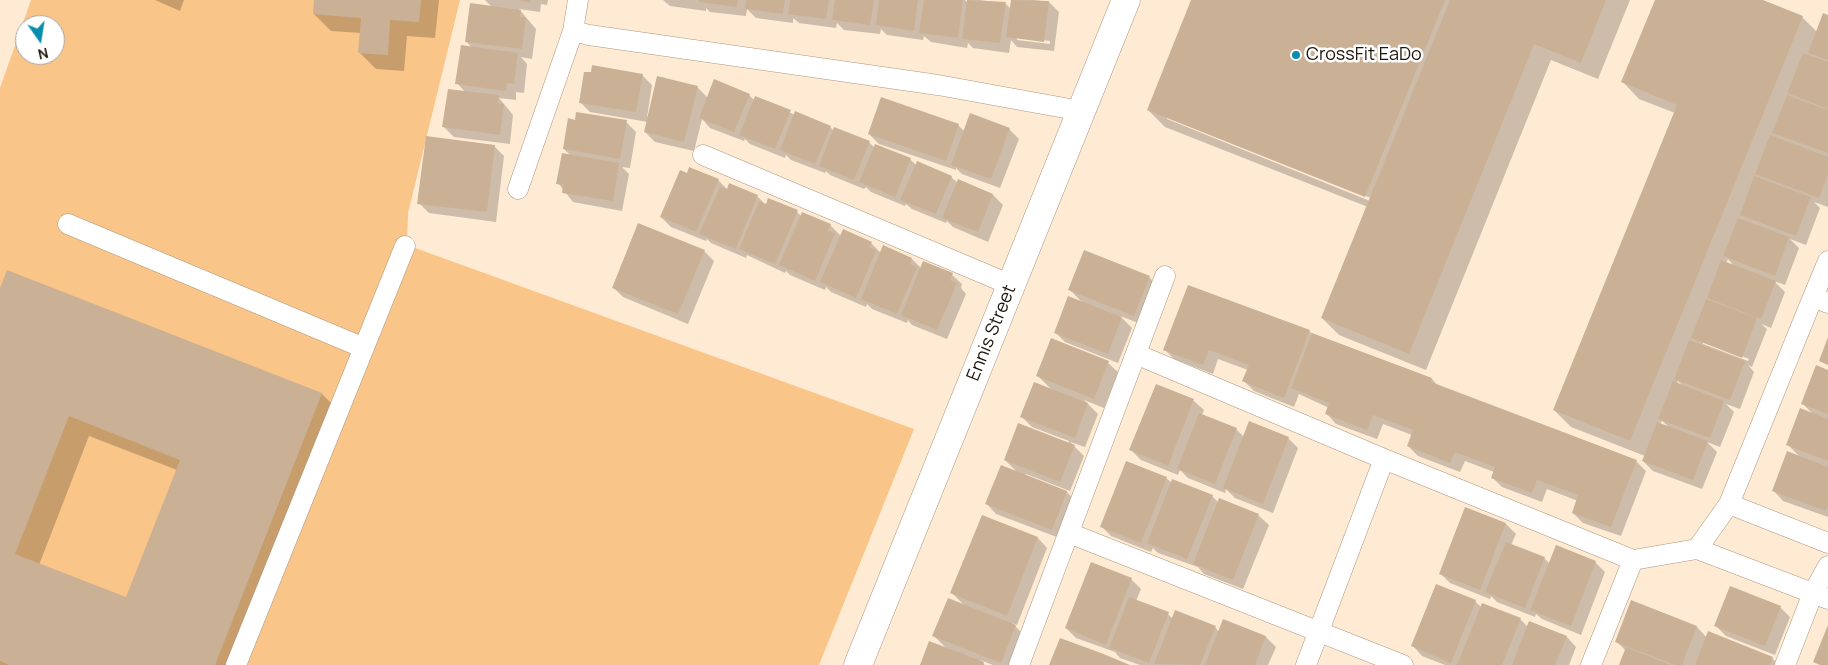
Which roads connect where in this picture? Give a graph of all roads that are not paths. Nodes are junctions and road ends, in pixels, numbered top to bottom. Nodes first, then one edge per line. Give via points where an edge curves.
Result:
1 (578, 0) edge
2 (1126, 0) edge
3 (574, 31) junction
4 (1081, 112) junction
5 (703, 155) dead end
6 (518, 189) dead end
7 (68, 224) dead end
8 (405, 246) dead end
9 (1828, 260) edge
10 (1165, 276) dead end
11 (1011, 285) junction
12 (1821, 300) edge
13 (364, 348) junction
14 (1136, 354) junction
15 (1384, 459) junction
16 (1729, 504) junction
17 (1069, 532) junction
18 (1828, 543) edge
19 (1697, 549) junction
20 (1633, 560) junction
21 (1828, 566) edge
22 (1820, 596) edge
23 (1318, 631) junction
24 (236, 665) edge
25 (858, 665) edge
26 (1019, 665) edge
27 (1306, 665) edge
28 (1403, 665) edge
29 (1591, 665) edge
30 (1785, 665) edge

1 - 3 lane
2 - 4 street, Ennis Street
3 - 4 lane via 938,85
3 - 6 lane
4 - 11 street, Ennis Street
5 - 11 lane
7 - 13 lane
8 - 13 lane
9 - 12 lane
10 - 14 lane
11 - 25 street, Ennis Street
12 - 16 lane
13 - 24 lane
14 - 15 lane
14 - 17 lane
15 - 20 lane
15 - 23 lane
16 - 18 lane
16 - 19 lane
17 - 23 lane
17 - 26 lane
19 - 20 lane
19 - 22 lane
20 - 29 lane
21 - 22 lane
22 - 30 lane
23 - 27 lane
23 - 28 lane

